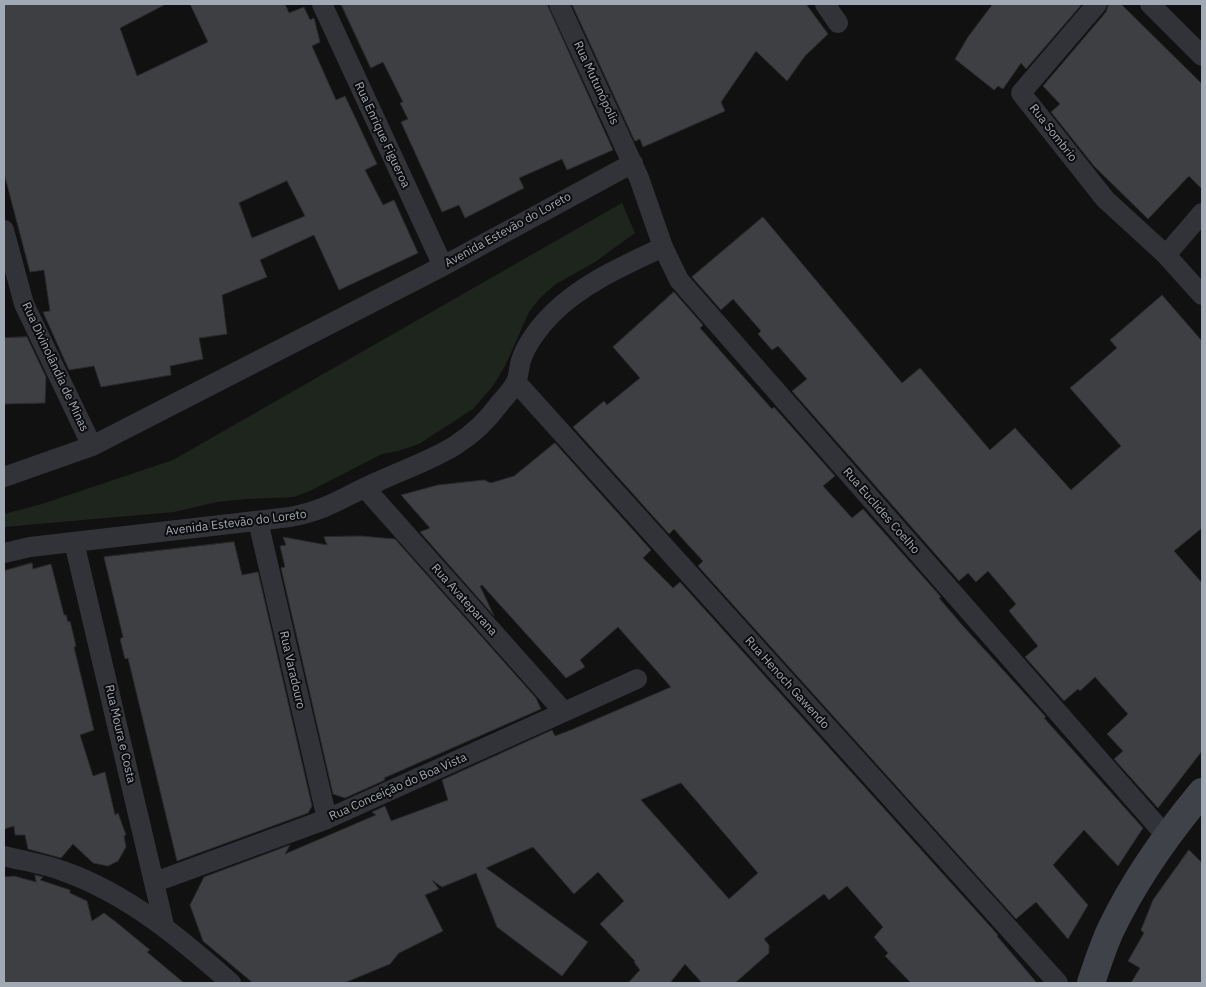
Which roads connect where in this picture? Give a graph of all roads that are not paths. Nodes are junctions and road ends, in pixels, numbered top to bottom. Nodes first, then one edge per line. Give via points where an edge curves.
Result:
1 (322, 4) edge
2 (559, 4) edge
3 (825, 4) edge
4 (1096, 4) edge
5 (1150, 4) edge
6 (838, 24) dead end
7 (1202, 56) edge
8 (632, 163) junction
9 (1202, 213) edge
10 (4, 230) edge
11 (663, 247) junction
12 (1166, 255) junction
13 (443, 266) junction
14 (1202, 295) edge
15 (516, 382) junction
16 (92, 446) junction
17 (4, 477) edge
18 (365, 488) junction
19 (258, 521) junction
20 (74, 542) junction
21 (4, 552) edge
22 (636, 679) dead end
23 (564, 712) junction
24 (1202, 792) edge
25 (327, 819) junction
26 (1167, 837) junction
27 (4, 856) edge
28 (155, 882) junction
29 (164, 925) junction
30 (231, 983) edge
31 (1058, 983) edge
32 (1091, 983) edge

1 - 13 street, Rua Enrique Figueroa
2 - 8 street, Rua Mutunópolis
3 - 6 street
4 - 12 street, Rua Sombrio via 1022,93 1105,199
5 - 7 street
8 - 11 street, Rua Euclides Coelho
8 - 13 street, Avenida Estevão do Loreto
9 - 12 street
10 - 16 street, Rua Divinolândia de Minas via 24,304
11 - 15 street, Avenida Estevão do Loreto via 581,290 553,312 532,337 521,359
11 - 26 street, Rua Euclides Coelho via 679,280
12 - 14 street
13 - 16 street, Avenida Estevão do Loreto
15 - 18 street, Avenida Estevão do Loreto via 488,420 455,446 434,459
15 - 31 street, Rua Henoch Gawendo
16 - 17 street, Avenida Estevão do Loreto
18 - 19 street, Avenida Estevão do Loreto via 314,513
18 - 23 street, Rua Avateparana
19 - 20 street, Avenida Estevão do Loreto
19 - 25 street, Rua Varadouro
20 - 21 street, Avenida Estevão do Loreto
20 - 28 street, Rua Moura e Costa
22 - 23 street, Rua Conceição do Boa Vista
23 - 25 street, Rua Conceição do Boa Vista
24 - 26 main road
25 - 28 street, Rua Conceição do Boa Vista
26 - 32 main road via 1134,886 1110,931
27 - 29 street via 61,870 88,881
28 - 29 street, Rua Moura e Costa
29 - 30 street

